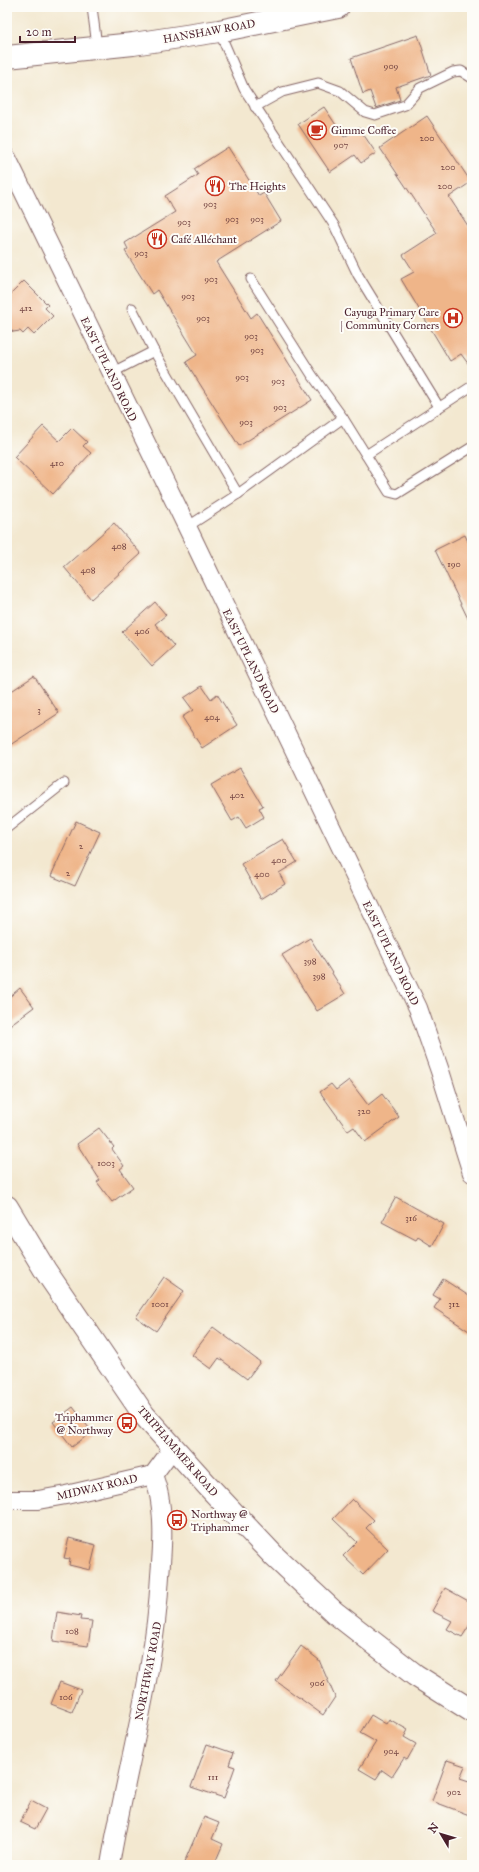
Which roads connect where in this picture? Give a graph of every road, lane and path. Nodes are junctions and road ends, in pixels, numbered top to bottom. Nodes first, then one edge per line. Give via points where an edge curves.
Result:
1 (92, 7) edge
2 (338, 7) edge
3 (295, 12) edge
4 (219, 31) junction
5 (97, 46) junction
6 (7, 57) edge
7 (472, 78) edge
8 (255, 107) junction
9 (7, 158) edge
10 (251, 279) dead end
11 (132, 308) dead end
12 (154, 351) junction
13 (111, 374) junction
14 (472, 386) edge
15 (439, 407) junction
16 (343, 418) junction
17 (472, 447) edge
18 (366, 455) junction
19 (238, 494) junction
20 (187, 527) junction
21 (64, 783) dead end
22 (7, 828) edge
23 (472, 1173) edge
24 (7, 1207) edge
25 (173, 1448) junction
26 (153, 1475) junction
27 (7, 1500) edge
28 (472, 1711) edge
29 (110, 1865) edge

1 - 5 lane
2 - 3 street, HANSHAW ROAD
3 - 4 street, HANSHAW ROAD
4 - 5 street, HANSHAW ROAD via 133,44
4 - 8 lane via 244,89
5 - 6 street, HANSHAW ROAD
7 - 8 lane via 461,71 453,72 420,88 405,105 375,115 365,112 340,91 318,83 282,92
8 - 15 lane via 334,225 358,275
9 - 13 street, EAST UPLAND ROAD
10 - 16 lane via 312,375
11 - 12 lane
12 - 13 lane
12 - 19 lane
13 - 20 street, EAST UPLAND ROAD
14 - 15 lane
15 - 18 lane
16 - 18 lane
16 - 19 lane
17 - 18 lane via 397,494 389,492
19 - 20 lane
20 - 23 street, EAST UPLAND ROAD via 418,1008
21 - 22 lane
24 - 25 street, TRIPHAMMER ROAD via 45,1270 135,1403
25 - 26 street, MIDWAY ROAD
25 - 28 street, TRIPHAMMER ROAD via 275,1557 334,1612 415,1675
26 - 27 street, MIDWAY ROAD via 38,1500
26 - 29 street, NORTHWAY ROAD via 160,1500 162,1538 158,1613

